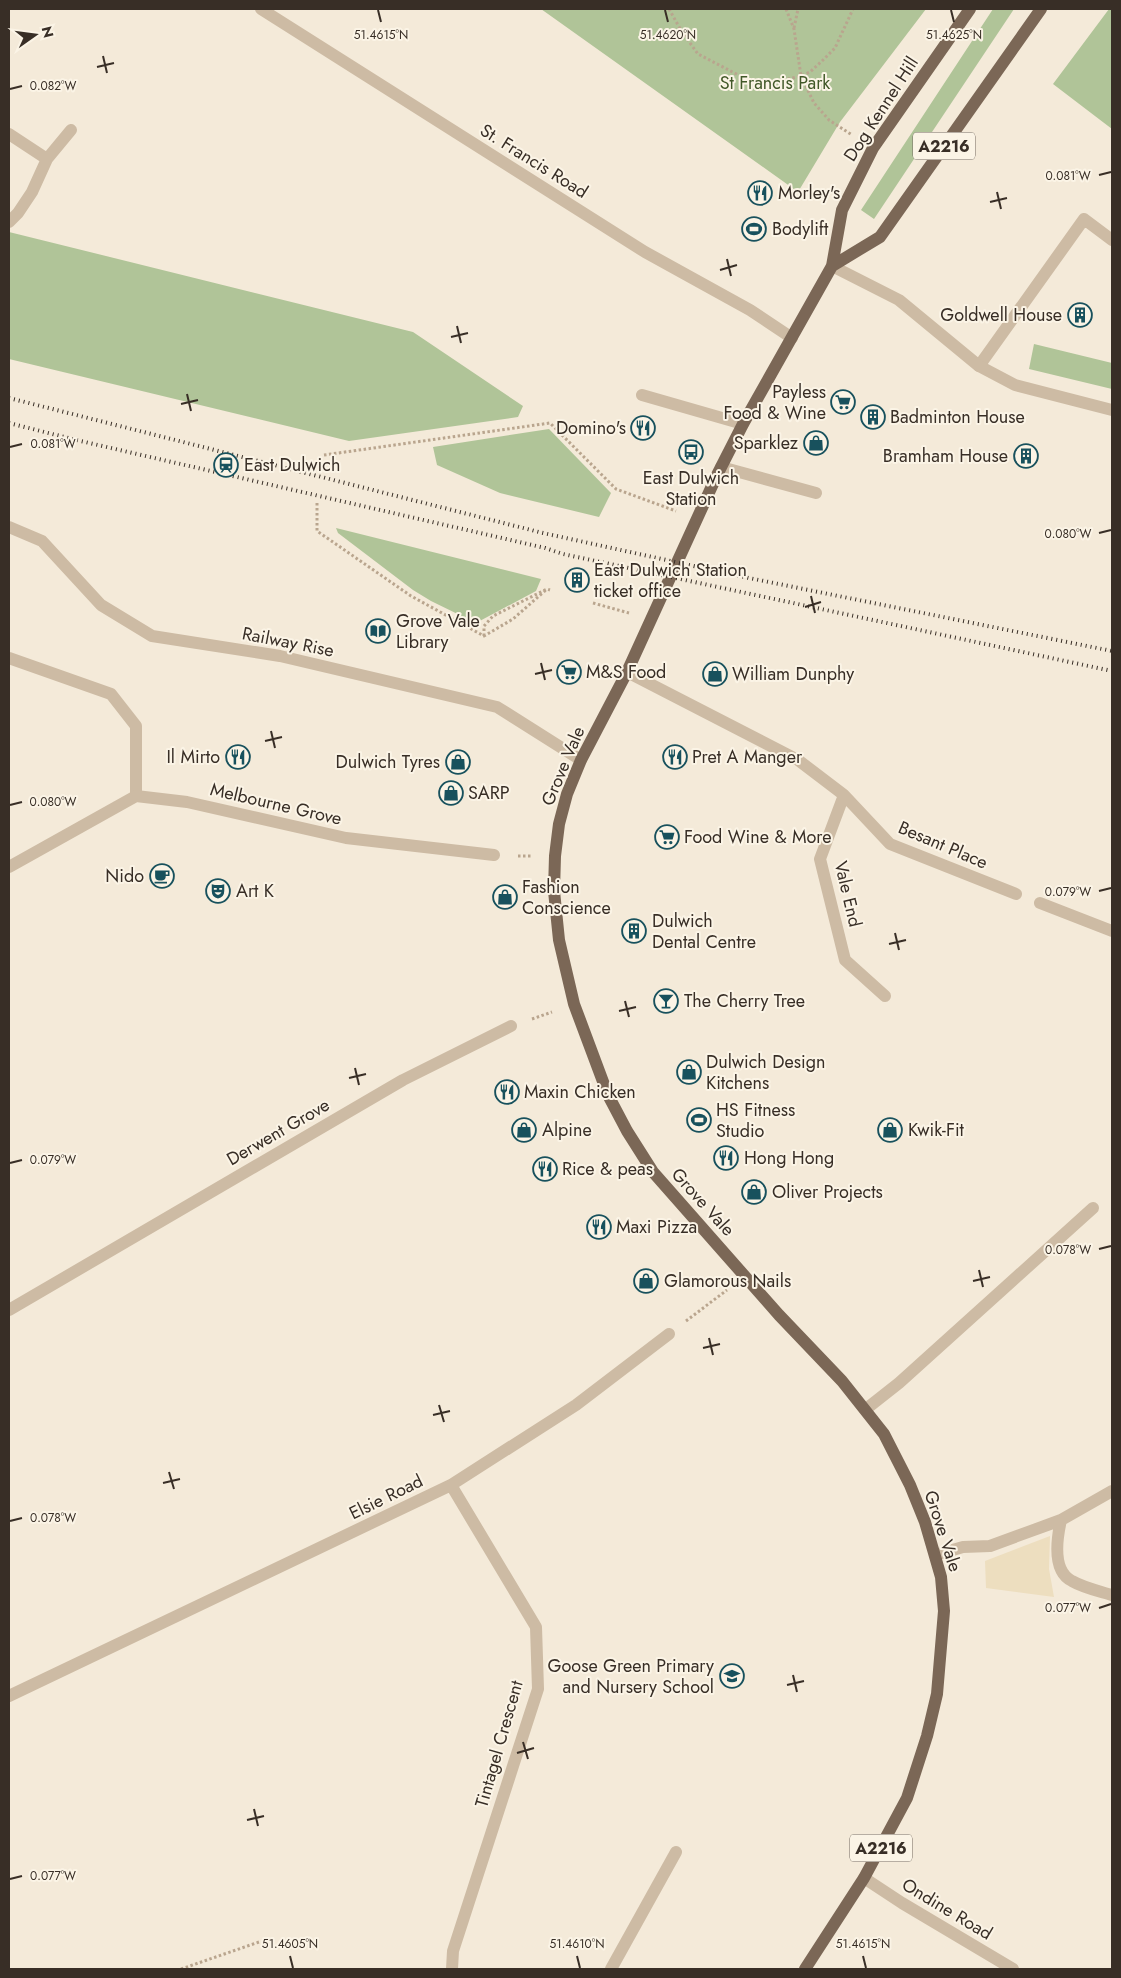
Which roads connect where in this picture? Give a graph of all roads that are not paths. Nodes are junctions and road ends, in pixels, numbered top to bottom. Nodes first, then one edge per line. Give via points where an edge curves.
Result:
1 (261, 9) edge
2 (970, 9) edge
3 (1041, 9) edge
4 (71, 130) dead end
5 (9, 134) edge
6 (47, 158) junction
7 (9, 222) edge
8 (1112, 240) edge
9 (832, 266) junction
10 (792, 338) junction
11 (979, 366) junction
12 (642, 396) dead end
13 (1112, 410) edge
14 (743, 424) junction
15 (721, 467) junction
16 (816, 493) dead end
17 (9, 527) edge
18 (9, 658) edge
19 (627, 672) junction
20 (581, 760) junction
21 (844, 795) junction
22 (136, 796) junction
23 (494, 855) road end
24 (9, 867) edge
25 (1016, 894) dead end
26 (1040, 903) dead end
27 (1112, 931) edge
28 (885, 996) dead end
29 (511, 1026) road end
30 (1093, 1208) dead end
31 (9, 1310) edge
32 (669, 1334) road end
33 (866, 1409) junction
34 (451, 1485) junction
35 (1112, 1491) edge
36 (1061, 1520) junction
37 (935, 1555) junction
38 (1112, 1595) edge
39 (9, 1696) edge
40 (676, 1852) dead end
41 (864, 1878) junction
42 (452, 1969) edge
43 (611, 1969) edge
44 (805, 1969) edge
45 (1013, 1969) edge

1 - 10 street, St. Francis Road via 645,252 750,310
2 - 9 main road, Dog Kennel Hill / A2216 via 873,148 842,210
3 - 9 main road, Dog Kennel Hill / A2216 via 880,237
4 - 6 street
5 - 6 street
6 - 7 street via 32,192
8 - 11 street via 1084,220
9 - 10 main road, Dog Kennel Hill / A2216
9 - 11 street via 899,300
10 - 14 main road, Grove Vale / A2216
11 - 13 street via 1015,384
12 - 14 street
14 - 15 main road, Grove Vale / A2216
15 - 16 street
15 - 19 main road, Grove Vale / A2216
17 - 20 street, Railway Rise via 42,541 101,605 152,636 280,656 497,707
18 - 22 street via 111,694 136,726
19 - 20 main road, Grove Vale / A2216
19 - 21 street via 798,760
20 - 33 main road, Grove Vale / A2216 via 559,824 554,891 560,940 574,1004 608,1095 653,1172 778,1315
21 - 25 street, Besant Place via 890,844
21 - 28 street, Vale End via 820,859 845,960
22 - 23 street, Melbourne Grove via 187,802 346,838
22 - 24 street
26 - 27 street
29 - 31 street, Derwent Grove via 403,1080
30 - 33 street
32 - 34 street, Elsie Road via 576,1405
33 - 37 main road, Grove Vale / A2216 via 898,1458
34 - 39 street, Elsie Road
34 - 42 street, Tintagel Crescent via 536,1627 538,1689 453,1951
35 - 36 street
36 - 37 street via 990,1546 963,1547
36 - 38 street via 1057,1554 1070,1581
37 - 41 main road, Grove Vale / A2216 via 944,1600 937,1694 907,1798
40 - 43 street
41 - 44 main road, Grove Vale / A2216
41 - 45 street, Ondine Road

